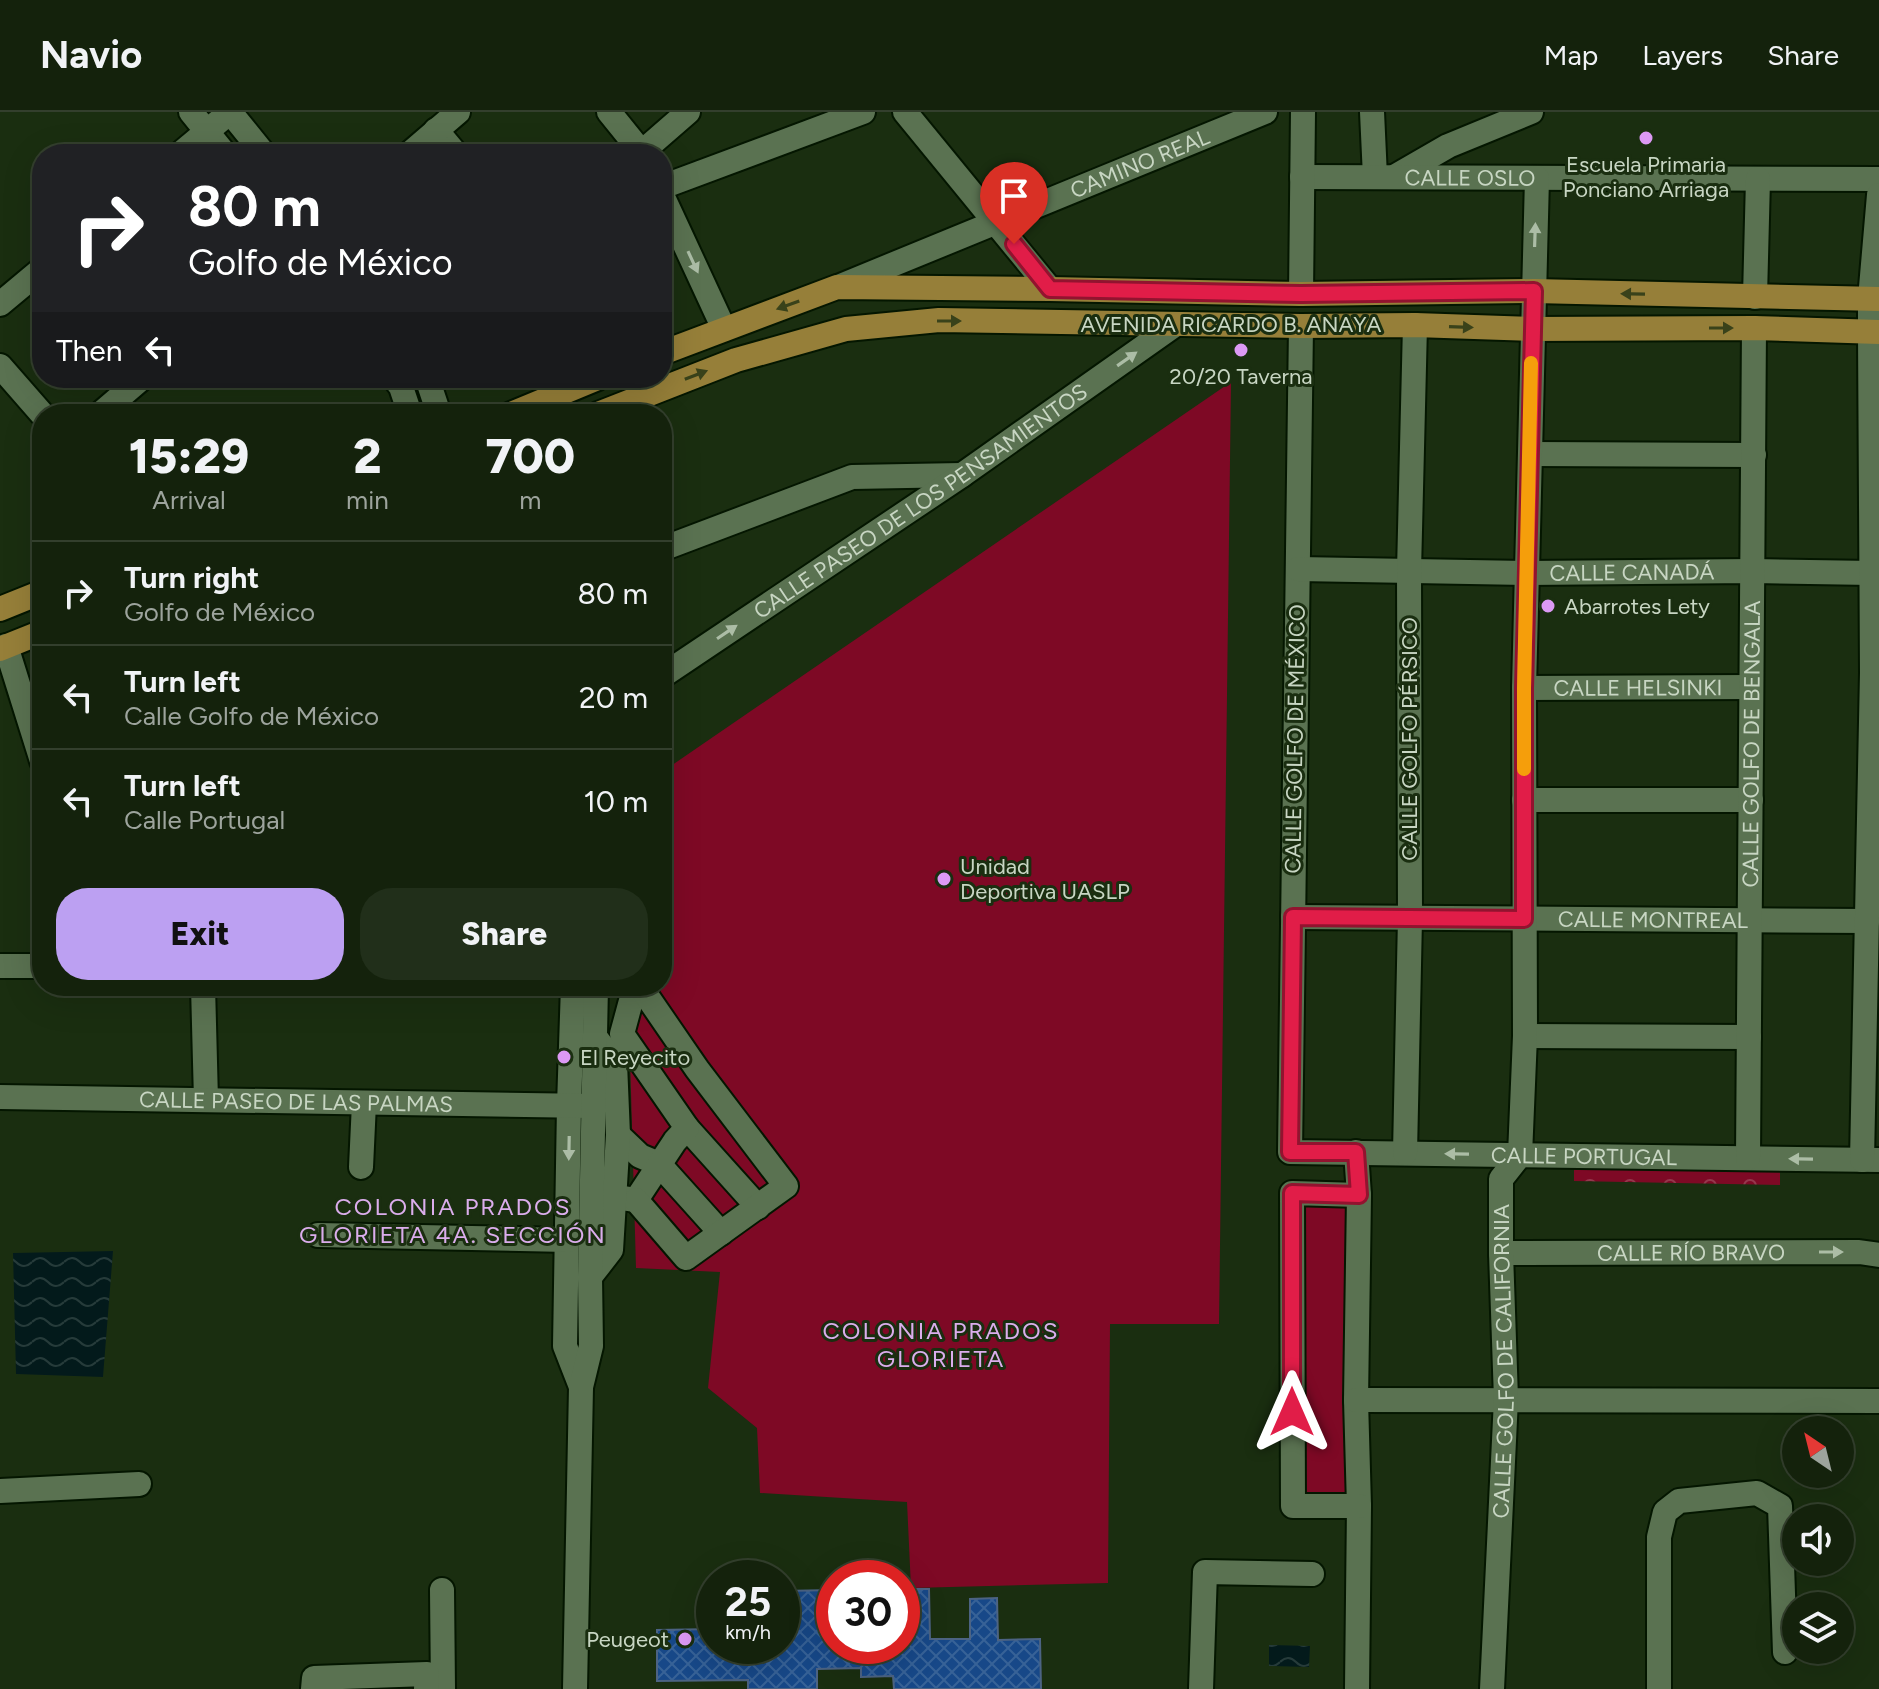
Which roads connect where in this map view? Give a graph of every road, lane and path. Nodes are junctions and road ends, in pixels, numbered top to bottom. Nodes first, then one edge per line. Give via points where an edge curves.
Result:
1 (191, 112) edge
2 (230, 112) edge
3 (458, 112) edge
4 (609, 112) edge
5 (688, 112) edge
6 (863, 112) edge
7 (905, 112) edge
8 (1265, 112) edge
9 (1303, 112) edge
10 (1372, 112) edge
11 (1531, 112) edge
12 (1224, 119) edge
13 (436, 130) junction
14 (207, 132) junction
15 (192, 144) edge
16 (217, 144) edge
17 (256, 144) edge
18 (420, 144) edge
19 (448, 144) edge
20 (635, 144) edge
21 (652, 144) edge
22 (1302, 177) junction
23 (1385, 177) junction
24 (1537, 178) junction
25 (1758, 179) junction
26 (1879, 179) edge
27 (672, 183) edge
28 (1879, 195) edge
29 (672, 217) edge
30 (996, 222) junction
31 (32, 277) edge
32 (837, 287) junction
33 (1050, 289) junction
34 (1534, 291) junction
35 (1301, 294) junction
36 (1755, 297) junction
37 (1875, 299) edge
38 (0, 304) edge
39 (1176, 324) junction
40 (1415, 325) junction
41 (1301, 326) junction
42 (1754, 328) junction
43 (724, 329) junction
44 (1532, 329) junction
45 (1874, 332) edge
46 (672, 349) edge
47 (0, 366) edge
48 (672, 385) edge
49 (130, 388) edge
50 (568, 388) edge
51 (664, 388) edge
52 (33, 404) edge
53 (112, 404) edge
54 (533, 404) edge
55 (624, 404) edge
56 (1531, 454) junction
57 (1754, 455) junction
58 (962, 475) junction
59 (1875, 507) edge
60 (672, 545) edge
61 (1298, 569) junction
62 (1409, 571) junction
63 (1753, 571) junction
64 (1527, 573) junction
65 (1872, 573) junction
66 (32, 596) edge
67 (0, 609) edge
68 (32, 636) edge
69 (3, 647) edge
70 (672, 669) edge
71 (1876, 673) edge
72 (1751, 687) junction
73 (1524, 688) junction
74 (32, 732) edge
75 (1524, 800) junction
76 (1751, 800) junction
77 (1874, 840) edge
78 (1293, 917) junction
79 (1410, 918) junction
80 (1524, 919) junction
81 (1750, 920) junction
82 (1867, 921) junction
83 (0, 966) edge
84 (32, 966) edge
85 (203, 996) edge
86 (574, 996) edge
87 (596, 996) edge
88 (635, 996) edge
89 (645, 996) edge
90 (1872, 1008) edge
91 (1525, 1036) junction
92 (1749, 1037) junction
93 (596, 1038) junction
94 (0, 1097) edge
95 (206, 1100) junction
96 (364, 1103) junction
97 (581, 1106) junction
98 (687, 1128) junction
99 (618, 1135) junction
100 (1290, 1152) joint
101 (1356, 1152) junction
102 (1405, 1153) junction
103 (1520, 1155) junction
104 (1748, 1158) junction
105 (1870, 1160) edge
106 (659, 1164) junction
107 (361, 1167) dead end
108 (1359, 1195) junction
109 (626, 1198) junction
110 (758, 1207) junction
111 (721, 1233) junction
112 (318, 1235) dead end
113 (568, 1240) junction
114 (1501, 1253) junction
115 (1879, 1255) edge
116 (590, 1277) junction
117 (578, 1310) junction
118 (565, 1346) junction
119 (591, 1346) junction
120 (581, 1387) junction
121 (1506, 1399) junction
122 (1356, 1400) junction
123 (1879, 1401) edge
124 (139, 1484) dead end
125 (0, 1491) edge
126 (1359, 1506) junction
127 (1312, 1574) dead end
128 (442, 1590) dead end
129 (1783, 1592) edge
130 (313, 1689) edge
131 (426, 1689) edge
132 (443, 1689) edge
133 (575, 1689) edge
134 (1201, 1689) edge
135 (1357, 1689) edge
136 (1492, 1689) edge
137 (1659, 1689) edge

1 - 14 street
2 - 14 street
2 - 17 street
3 - 13 street
4 - 20 street
5 - 21 street
6 - 27 street
7 - 30 street
8 - 12 street, CAMINO REAL
9 - 22 street
10 - 23 street
11 - 23 street
12 - 30 street, CAMINO REAL
13 - 18 street
13 - 19 street
14 - 15 street
14 - 16 street
22 - 23 street, CALLE OSLO
22 - 35 street
23 - 24 street, CALLE OSLO
24 - 25 street, CALLE OSLO
34 -> 24 street, CALLE GOLFO DE CALIFORNIA
25 - 26 street, CALLE OSLO
25 - 36 street
28 - 37 street
29 -> 43 street
30 - 32 street, CAMINO REAL
30 - 33 street
31 - 38 street
32 - 33 main road, AVENIDA RICARDO B. ANAYA
32 -> 43 main road, AVENIDA RICARDO B. ANAYA
33 - 35 main road, AVENIDA RICARDO B. ANAYA
34 - 35 main road, AVENIDA RICARDO B. ANAYA
36 -> 34 main road, AVENIDA RICARDO B. ANAYA
34 - 44 street, CALLE GOLFO DE CALIFORNIA
36 - 37 main road, AVENIDA RICARDO B. ANAYA
37 - 45 street
39 - 41 main road, AVENIDA RICARDO B. ANAYA
48 -> 39 main road, AVENIDA RICARDO B. ANAYA via 736,360 846,329 939,320
58 -> 39 street, CALLE PASEO DE LOS PENSAMIENTOS
40 - 41 main road, AVENIDA RICARDO B. ANAYA
40 -> 44 main road, AVENIDA RICARDO B. ANAYA
40 - 62 street, CALLE GOLFO PÉRSICO
41 - 61 street, CALLE GOLFO DE MÉXICO
44 -> 42 main road, AVENIDA RICARDO B. ANAYA
42 - 45 main road, AVENIDA RICARDO B. ANAYA
42 - 57 street, CALLE GOLFO DE BENGALA
43 - 46 main road, AVENIDA RICARDO B. ANAYA
44 - 56 street, CALLE GOLFO DE CALIFORNIA
45 - 59 street
47 - 52 street
49 - 53 street
50 - 54 main road
55 -> 51 main road, AVENIDA RICARDO B. ANAYA
56 - 57 street
56 - 64 street, CALLE GOLFO DE CALIFORNIA
57 - 63 street, CALLE GOLFO DE BENGALA
58 - 60 street via 852,477
70 -> 58 street, CALLE PASEO DE LOS PENSAMIENTOS
59 - 65 street
61 - 62 street, CALLE CANADÁ
61 - 78 street, CALLE GOLFO DE MÉXICO
62 - 64 street, CALLE CANADÁ
62 - 79 street, CALLE GOLFO PÉRSICO
63 - 64 street, CALLE CANADÁ
63 - 65 street, CALLE CANADÁ
63 - 72 street, CALLE GOLFO DE BENGALA
64 - 73 street, CALLE GOLFO DE CALIFORNIA
65 - 71 street
66 - 67 main road
68 - 69 main road
69 - 74 street
71 - 77 street
72 - 73 street, CALLE HELSINKI
72 - 76 street, CALLE GOLFO DE BENGALA
73 - 75 street, CALLE GOLFO DE CALIFORNIA
75 - 76 street
75 - 80 street, CALLE GOLFO DE CALIFORNIA
76 - 81 street, CALLE GOLFO DE BENGALA
77 - 82 street
78 - 79 street, CALLE MONTREAL
78 - 100 street, CALLE GOLFO DE MÉXICO
79 - 80 street, CALLE MONTREAL
79 - 102 street, CALLE GOLFO PÉRSICO
80 - 81 street, CALLE MONTREAL
80 - 91 street, CALLE GOLFO DE CALIFORNIA
81 - 82 street, CALLE MONTREAL
81 - 92 street, CALLE GOLFO DE BENGALA
82 - 90 street
83 - 84 street
85 - 95 street
86 - 97 street
87 - 93 street
88 - 98 street via 622,1034
89 - 110 street via 786,1186
90 - 105 street
91 - 92 street
91 - 103 street, CALLE GOLFO DE CALIFORNIA
92 - 104 street, CALLE GOLFO DE BENGALA
93 - 97 street
93 - 99 street via 615,1063
94 - 95 street, CALLE PASEO DE LAS PALMAS
95 - 96 street, CALLE PASEO DE LAS PALMAS
96 - 97 street, CALLE PASEO DE LAS PALMAS
96 - 107 street
97 -> 113 street
97 - 116 street
98 - 106 street
98 - 110 street
99 - 106 street via 640,1156
99 - 109 street
100 - 101 street, CALLE PORTUGAL
101 - 102 street, CALLE PORTUGAL
101 - 108 street
103 -> 102 street, CALLE PORTUGAL
103 - 104 street, CALLE PORTUGAL
103 - 114 street, CALLE GOLFO DE CALIFORNIA via 1501,1179
105 -> 104 street, CALLE PORTUGAL
106 - 109 street
106 - 111 street
108 - 122 street
108 - 126 street via 1292,1193 1293,1506
109 - 111 street via 686,1258
109 - 116 street via 611,1250
110 - 111 street
112 - 113 street
113 - 117 street
114 -> 115 street, CALLE RÍO BRAVO
114 - 121 street, CALLE GOLFO DE CALIFORNIA
116 - 117 street
117 - 118 street
117 - 119 street
118 - 119 street
118 - 120 street
119 - 120 street
120 - 133 street
121 - 122 street
121 - 123 street
121 - 136 street, CALLE GOLFO DE CALIFORNIA
122 - 126 street
124 - 125 street
126 - 135 street
127 - 134 street via 1205,1572
128 - 132 street
129 - 137 street via 1780,1506 1757,1493 1679,1501 1665,1512 1659,1537
130 - 131 street via 314,1678 427,1674

